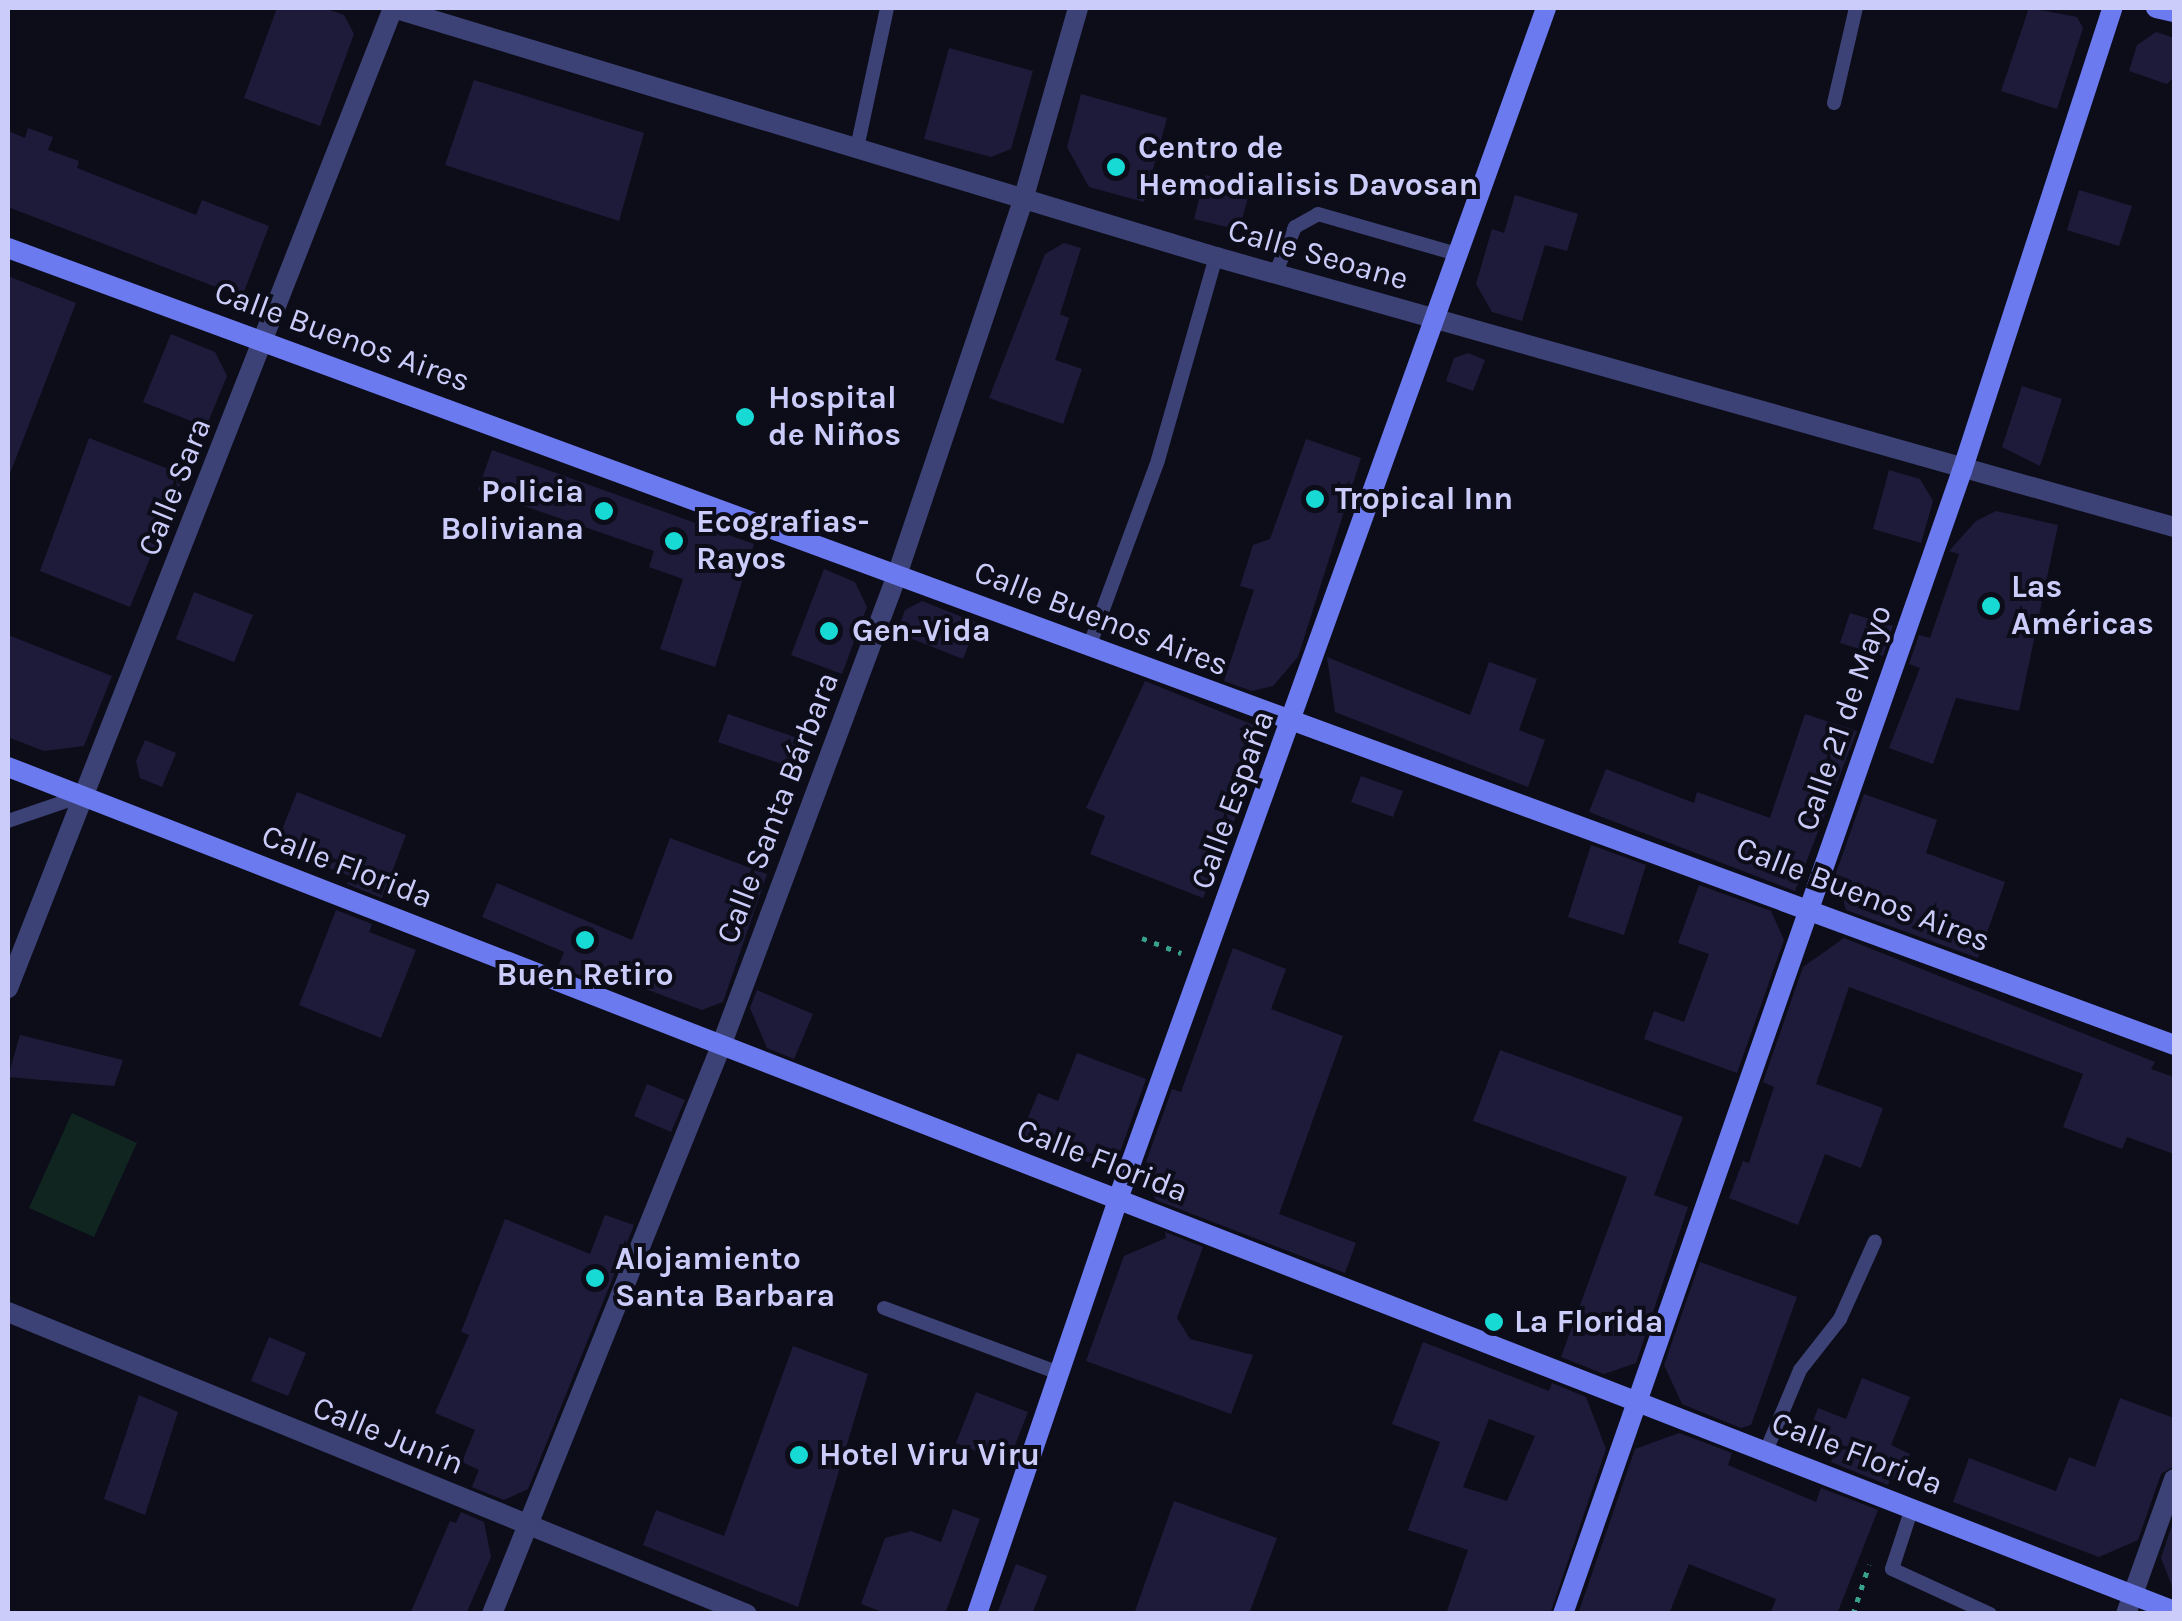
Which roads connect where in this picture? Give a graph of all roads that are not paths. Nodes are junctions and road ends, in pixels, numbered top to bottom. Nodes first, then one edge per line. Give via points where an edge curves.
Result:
1 (393, 8) edge
2 (887, 8) edge
3 (1078, 8) edge
4 (1546, 8) edge
5 (1856, 8) edge
6 (2112, 8) edge
7 (2156, 8) edge
8 (2174, 12) edge
9 (1834, 103) dead end
10 (858, 148) junction
11 (1023, 200) junction
12 (8, 248) edge
13 (1460, 254) junction
14 (1216, 258) junction
15 (1276, 274) junction
16 (1437, 319) junction
17 (267, 341) junction
18 (1962, 470) junction
19 (2174, 527) edge
20 (897, 575) junction
21 (1089, 647) junction
22 (1292, 723) junction
23 (8, 767) edge
24 (82, 796) junction
25 (8, 821) edge
26 (1810, 907) junction
27 (8, 988) edge
28 (2174, 1045) edge
29 (721, 1046) junction
30 (1118, 1199) junction
31 (1875, 1241) dead end
32 (884, 1308) dead end
33 (8, 1312) edge
34 (1059, 1373) junction
35 (1642, 1403) junction
36 (1766, 1452) junction
37 (2174, 1479) edge
38 (1912, 1508) junction
39 (531, 1527) junction
40 (2129, 1604) edge
41 (2174, 1611) edge
42 (492, 1614) edge
43 (747, 1614) edge
44 (977, 1614) edge
45 (1564, 1614) edge
46 (1990, 1614) edge

1 - 10 street, Calle Seoane
1 - 17 street, Calle Sara
2 - 10 lane
3 - 11 street, Calle Santa Bárbara
4 - 13 street, Calle España
5 - 9 lane
6 - 18 street, Calle 21 de Mayo
7 - 8 street
10 - 11 street, Calle Seoane
11 - 14 street, Calle Seoane
11 - 20 street, Calle Santa Bárbara
12 - 17 street, Calle Buenos Aires
13 - 15 lane via 1318,214 1295,227
13 - 16 street, Calle España
14 - 15 street, Calle Seoane
14 - 21 lane via 1158,460
15 - 16 street, Calle Seoane
16 - 18 street, Calle Seoane
16 - 22 street, Calle España
17 - 20 street, Calle Buenos Aires
17 - 24 street, Calle Sara
18 - 19 street, Calle Seoane
18 - 26 street, Calle 21 de Mayo
20 - 21 street, Calle Buenos Aires
20 - 29 street, Calle Santa Bárbara
21 - 22 street, Calle Buenos Aires
22 - 26 street, Calle Buenos Aires via 1658,845
22 - 30 street, Calle España
23 - 24 street, Calle Florida
24 - 25 lane
24 - 27 street, Calle Sara
24 - 29 street, Calle Florida
26 - 28 street, Calle Buenos Aires
26 - 35 street, Calle 21 de Mayo
29 - 30 street, Calle Florida
29 - 39 street, Calle Santa Bárbara
30 - 34 street, Calle España
30 - 35 street, Calle Florida
31 - 36 lane via 1840,1320 1800,1370
32 - 34 lane
33 - 39 street, Calle Junín
34 - 44 street, Calle España
35 - 36 street, Calle Florida
35 - 45 street, Calle 21 de Mayo
36 - 38 street, Calle Florida
37 - 40 street
38 - 40 street, Calle Florida
38 - 46 lane via 1892,1569
39 - 42 street, Calle Santa Bárbara
39 - 43 street, Calle Junín
40 - 41 street, Calle Florida

